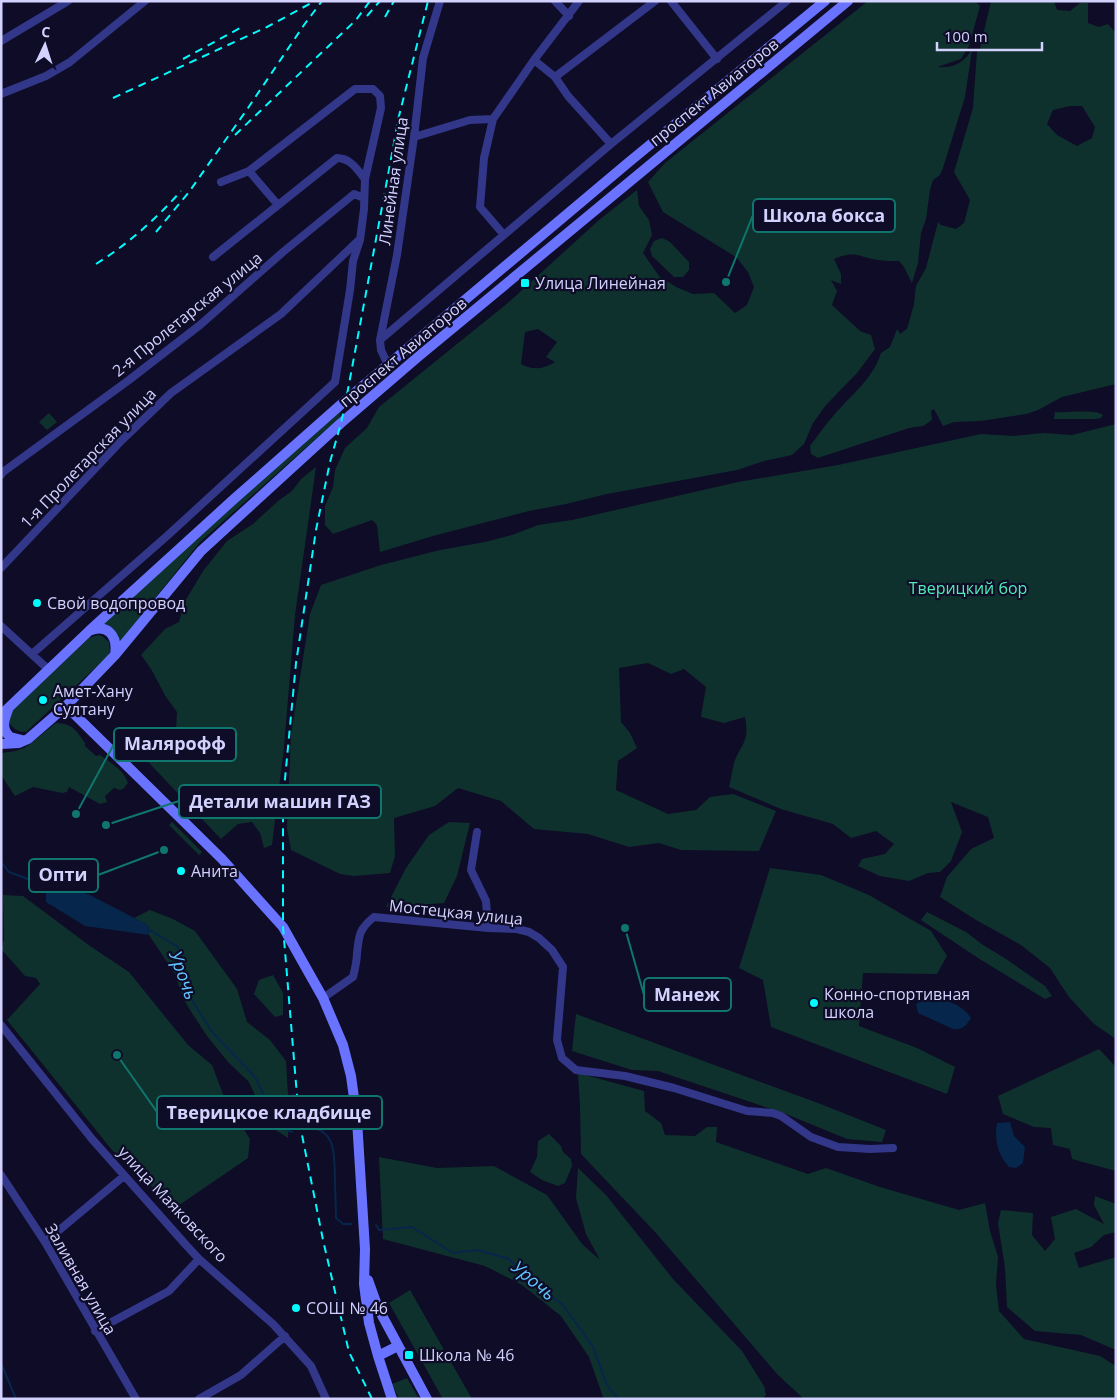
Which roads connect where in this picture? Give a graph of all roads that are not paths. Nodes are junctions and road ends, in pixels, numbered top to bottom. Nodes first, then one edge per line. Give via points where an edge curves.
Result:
1 (68, 1) edge
2 (145, 1) edge
3 (440, 1) edge
4 (555, 1) edge
5 (579, 1) edge
6 (655, 1) edge
7 (671, 1) edge
8 (787, 1) edge
9 (825, 1) edge
10 (848, 1) edge
11 (569, 16) junction
12 (1, 41) edge
13 (717, 59) junction
14 (534, 60) junction
15 (555, 77) junction
16 (1, 94) edge
17 (494, 118) junction
18 (414, 137) junction
19 (611, 144) junction
20 (249, 171) junction
21 (365, 179) junction
22 (221, 182) dead end
23 (364, 198) junction
24 (278, 205) junction
25 (504, 235) junction
26 (360, 240) junction
27 (213, 257) dead end
28 (380, 340) junction
29 (388, 365) junction
30 (1, 475) edge
31 (2, 566) edge
32 (1, 626) edge
33 (90, 631) junction
34 (32, 654) junction
35 (115, 655) junction
36 (49, 670) junction
37 (66, 706) junction
38 (4, 712) edge
39 (28, 739) junction
40 (1, 744) edge
41 (477, 832) dead end
42 (488, 928) junction
43 (324, 998) junction
44 (1, 1025) edge
45 (893, 1148) dead end
46 (1, 1175) edge
47 (124, 1176) junction
48 (45, 1242) junction
49 (200, 1259) junction
50 (365, 1269) junction
51 (95, 1331) junction
52 (284, 1336) junction
53 (398, 1346) junction
54 (378, 1356) junction
55 (136, 1399) edge
56 (200, 1399) edge
57 (326, 1399) edge
58 (392, 1399) edge
59 (427, 1399) edge

1 - 12 street
2 - 16 street via 70,62 46,76
3 - 18 street, Линейная улица via 422,58
4 - 11 street
5 - 11 street
6 - 15 street
7 - 13 street
8 - 13 street, проспект Авиаторов
9 - 29 main road, проспект Авиаторов
10 - 35 main road, проспект Авиаторов via 341,423 201,551
11 - 14 street
13 - 19 street, проспект Авиаторов
14 - 15 street
14 - 17 street
15 - 19 street
17 - 18 street via 470,120
17 - 25 street via 484,158 480,207
18 - 28 street, Линейная улица via 397,255
19 - 25 street, проспект Авиаторов
20 - 21 street via 355,89 373,89 382,101
20 - 22 street
20 - 24 street
21 - 23 street
21 - 24 street via 348,160 337,158
23 - 26 street
23 - 30 street, 2-я Пролетарская улица via 354,194 200,325
24 - 27 street
25 - 28 street, проспект Авиаторов
26 - 31 street, 1-я Пролетарская улица via 281,314 170,394
26 - 34 street, проспект Авиаторов via 353,260 334,382 167,536
28 - 29 street, Линейная улица
29 - 33 main road, проспект Авиаторов
32 - 34 street
33 - 35 main road via 103,628 108,631 116,643
33 - 36 main road, проспект Авиаторов
34 - 36 street
35 - 37 main road, проспект Авиаторов
36 - 38 main road, проспект Авиаторов
37 - 39 main road, проспект Авиаторов
37 - 43 main road via 222,859 283,927
38 - 39 main road via 7,734 15,739
39 - 40 main road, проспект Авиаторов
41 - 42 street via 471,870 486,901
42 - 43 street, Мостецкая улица via 374,918 365,924 358,936 353,977
42 - 45 street, Мостецкая улица via 529,932 552,950 563,967 557,1040 562,1058 576,1070 625,1076 737,1108 773,1113 811,1137 838,1147
43 - 50 main road via 343,1045 351,1076 357,1120
44 - 47 street, улица Маяковского
46 - 48 street, Заливная улица
47 - 48 street
47 - 49 street, улица Маяковского
48 - 51 street, Заливная улица
49 - 51 street via 169,1291
49 - 52 street, улица Маяковского
50 - 53 main road via 378,1308
50 - 54 main road via 369,1323
51 - 55 street, Заливная улица
52 - 56 street via 241,1375
52 - 57 street, улица Маяковского via 311,1366
53 - 54 main road
53 - 59 main road
54 - 58 main road

